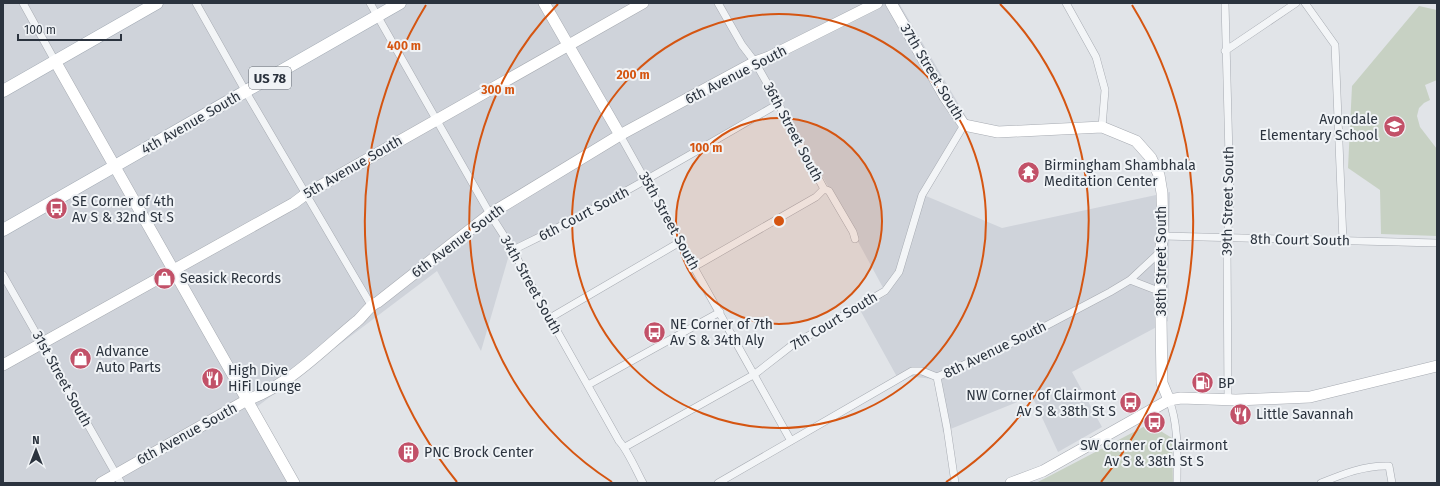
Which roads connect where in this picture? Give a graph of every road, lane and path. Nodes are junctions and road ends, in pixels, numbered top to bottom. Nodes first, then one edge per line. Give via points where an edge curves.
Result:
1 (23, 3) edge
2 (157, 3) edge
3 (196, 3) edge
4 (370, 3) edge
5 (400, 3) edge
6 (544, 3) edge
7 (643, 3) edge
8 (718, 3) edge
9 (877, 3) edge
10 (891, 3) edge
11 (1066, 3) edge
12 (1225, 3) edge
13 (1296, 3) edge
14 (1305, 3) edge
15 (378, 16) junction
16 (568, 46) junction
17 (1225, 51) junction
18 (55, 61) junction
19 (755, 62) junction
20 (3, 90) edge
21 (246, 92) junction
22 (778, 104) junction
23 (437, 118) junction
24 (964, 124) junction
25 (1102, 127) junction
26 (620, 135) junction
27 (114, 167) junction
28 (646, 180) junction
29 (824, 189) junction
30 (306, 194) junction
31 (490, 214) junction
32 (3, 230) edge
33 (1163, 236) junction
34 (1228, 238) junction
35 (855, 239) dead end
36 (1342, 241) junction
37 (680, 242) junction
38 (1437, 243) edge
39 (513, 250) junction
40 (1160, 252) junction
41 (694, 267) junction
42 (172, 270) junction
43 (3, 275) edge
44 (1130, 280) junction
45 (1161, 292) junction
46 (371, 305) junction
47 (720, 312) junction
48 (550, 318) junction
49 (42, 342) junction
50 (3, 365) edge
51 (1437, 366) edge
52 (755, 374) junction
53 (937, 377) junction
54 (588, 385) junction
55 (247, 400) junction
56 (1169, 400) junction
57 (1228, 400) junction
58 (791, 441) junction
59 (625, 447) junction
60 (118, 479) edge
61 (101, 483) edge
62 (294, 483) edge
63 (643, 483) edge
64 (718, 483) edge
65 (955, 483) edge
66 (1011, 483) edge
67 (1177, 483) edge
68 (1321, 483) edge
69 (1392, 483) edge

1 - 18 street
2 - 18 main road
3 - 21 street
4 - 15 street, 34th Street South
5 - 15 main road, 4th Avenue South / US 78
6 - 16 street, 35th Street South
7 - 16 street, 5th Avenue South
8 - 19 street, 36th Street South
9 - 19 street, 6th Avenue South
10 - 24 street, 37th Street South
11 - 25 street via 1096,57 1104,90
12 - 17 street, 39th Street South
13 - 17 street
14 - 36 street via 1335,45
15 - 21 main road, 4th Avenue South / US 78
15 - 23 street, 34th Street South
16 - 23 street, 5th Avenue South
16 - 26 street, 35th Street South
17 - 34 street, 39th Street South via 1230,181
18 - 20 main road
18 - 27 street
19 - 22 street, 36th Street South
19 - 26 street, 6th Avenue South
21 - 27 main road, 4th Avenue South / US 78
21 - 30 street
22 - 28 street, 6th Court South
22 - 29 street, 36th Street South
23 - 30 street, 5th Avenue South
23 - 31 street, 34th Street South
24 - 25 street, 37th Street South via 998,132
24 - 52 street, 7th Court South via 922,195 899,272 885,291 791,346
25 - 33 street, 38th Street South via 1136,141 1151,158 1159,175 1161,187
26 - 28 street, 35th Street South
26 - 31 street, 6th Avenue South
27 - 32 main road, 4th Avenue South / US 78
27 - 42 street
28 - 37 street, 35th Street South
28 - 39 street, 6th Court South
29 - 35 street, 36th Street South via 830,191
29 - 41 street via 816,197
30 - 42 street, 5th Avenue South
30 - 46 street
31 - 39 street, 34th Street South
31 - 46 street, 6th Avenue South
33 - 34 street, 8th Court South
33 - 40 street, 38th Street South
34 - 36 street, 8th Court South
34 - 57 street, 39th Street South
36 - 38 street, 8th Court South
37 - 41 street, 35th Street South
37 - 48 street
39 - 48 street, 34th Street South
40 - 44 street, 8th Avenue South
40 - 45 street, 38th Street South
41 - 47 street, 35th Street South
42 - 49 street, 5th Avenue South
42 - 55 street
43 - 49 street, 31st Street South
44 - 45 street
44 - 53 street, 8th Avenue South via 1023,338
45 - 56 street, 38th Street South via 1162,383
46 - 55 street, 6th Avenue South via 362,317 290,376 261,395
47 - 52 street, 35th Street South
47 - 54 street
48 - 54 street, 34th Street South
49 - 50 street, 5th Avenue South
49 - 60 street, 31st Street South
51 - 57 street via 1310,398
52 - 58 street, 35th Street South
52 - 59 street, 7th Court South
53 - 58 street, 8th Avenue South via 922,371 912,371
53 - 65 street
54 - 59 street, 34th Street South via 619,441
55 - 60 street, 6th Avenue South
55 - 62 street
56 - 57 street
56 - 66 street via 1043,471
56 - 67 street, 38th Street South via 1173,410 1177,444
58 - 64 street, 8th Avenue South
59 - 63 street, 34th Street South
60 - 61 street, 6th Avenue South
68 - 69 street via 1374,465 1389,466

